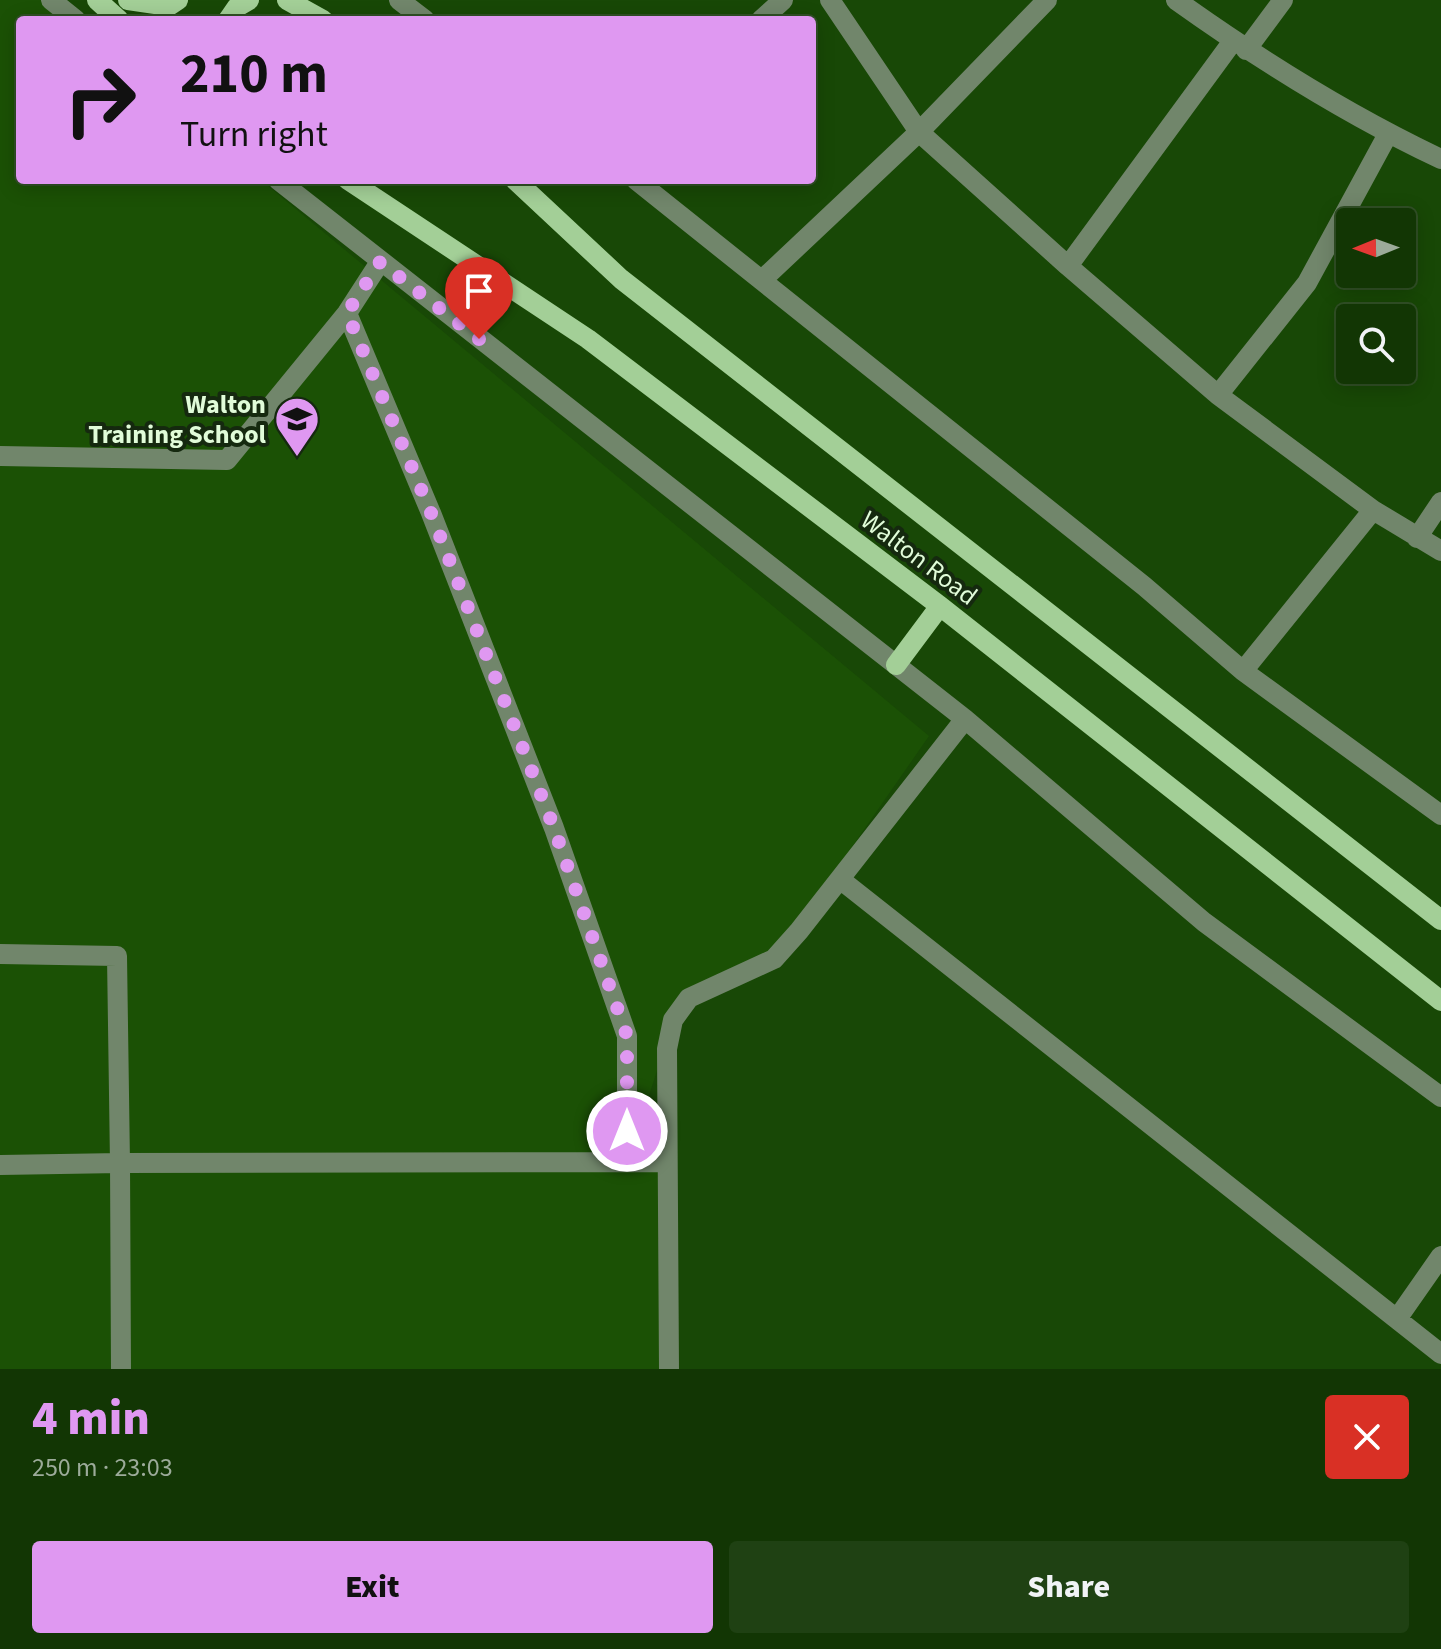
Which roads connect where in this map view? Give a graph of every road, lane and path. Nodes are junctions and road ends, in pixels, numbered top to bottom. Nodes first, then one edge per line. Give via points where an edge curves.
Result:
1 (51, 0) edge
2 (97, 0) edge
3 (128, 0) edge
4 (178, 0) edge
5 (249, 0) edge
6 (287, 0) edge
7 (315, 0) edge
8 (399, 0) edge
9 (783, 0) edge
10 (830, 0) edge
11 (1047, 0) edge
12 (1176, 0) edge
13 (1283, 0) edge
14 (71, 16) edge
15 (115, 16) edge
16 (231, 16) edge
17 (316, 16) edge
18 (334, 16) edge
19 (420, 16) edge
20 (765, 16) edge
21 (1239, 45) junction
22 (919, 132) junction
23 (1388, 134) junction
24 (1441, 159) edge
25 (283, 184) edge
26 (354, 184) edge
27 (519, 184) edge
28 (641, 184) edge
29 (380, 262) junction
30 (1068, 266) junction
31 (762, 280) junction
32 (347, 313) junction
33 (1218, 395) junction
34 (0, 456) edge
35 (1441, 502) edge
36 (1373, 510) junction
37 (1417, 538) junction
38 (1441, 551) edge
39 (940, 606) junction
40 (896, 665) junction
41 (1243, 671) junction
42 (965, 719) junction
43 (1441, 815) edge
44 (841, 880) junction
45 (1441, 920) edge
46 (0, 954) edge
47 (1441, 1001) edge
48 (1441, 1097) edge
49 (627, 1162) junction
50 (667, 1162) junction
51 (120, 1163) junction
52 (0, 1165) edge
53 (1441, 1256) edge
54 (1397, 1319) junction
55 (1441, 1354) edge
56 (121, 1369) edge
57 (669, 1369) edge

1 - 14 street
2 - 15 main road
3 - 4 main road via 169,6
5 - 16 main road
6 - 17 main road
7 - 18 main road
8 - 19 street
9 - 20 street
10 - 22 street
11 - 22 street
12 - 21 street
13 - 21 street
21 - 23 street
21 - 30 street
22 - 30 street
22 - 31 street
23 - 24 street
23 - 33 street via 1307,283
25 - 29 street
26 - 39 main road, Walton Road via 588,339
27 - 45 main road, Walton Road via 621,279
28 - 31 street
29 - 32 street
29 - 40 street
30 - 33 street
31 - 41 street
32 - 34 street via 227,460
32 - 49 street via 554,828 627,1036
33 - 36 street
35 - 37 street
36 - 37 street
36 - 41 street
37 - 38 street
39 - 40 main road
39 - 47 main road, Walton Road
40 - 42 street
41 - 43 street
42 - 44 street
42 - 48 street via 1204,922
44 - 50 street via 774,959 689,998 673,1020 667,1049
44 - 54 street
46 - 51 street via 117,956
49 - 50 street
49 - 51 street
50 - 57 street
51 - 52 street
51 - 56 street
53 - 54 street
54 - 55 street

